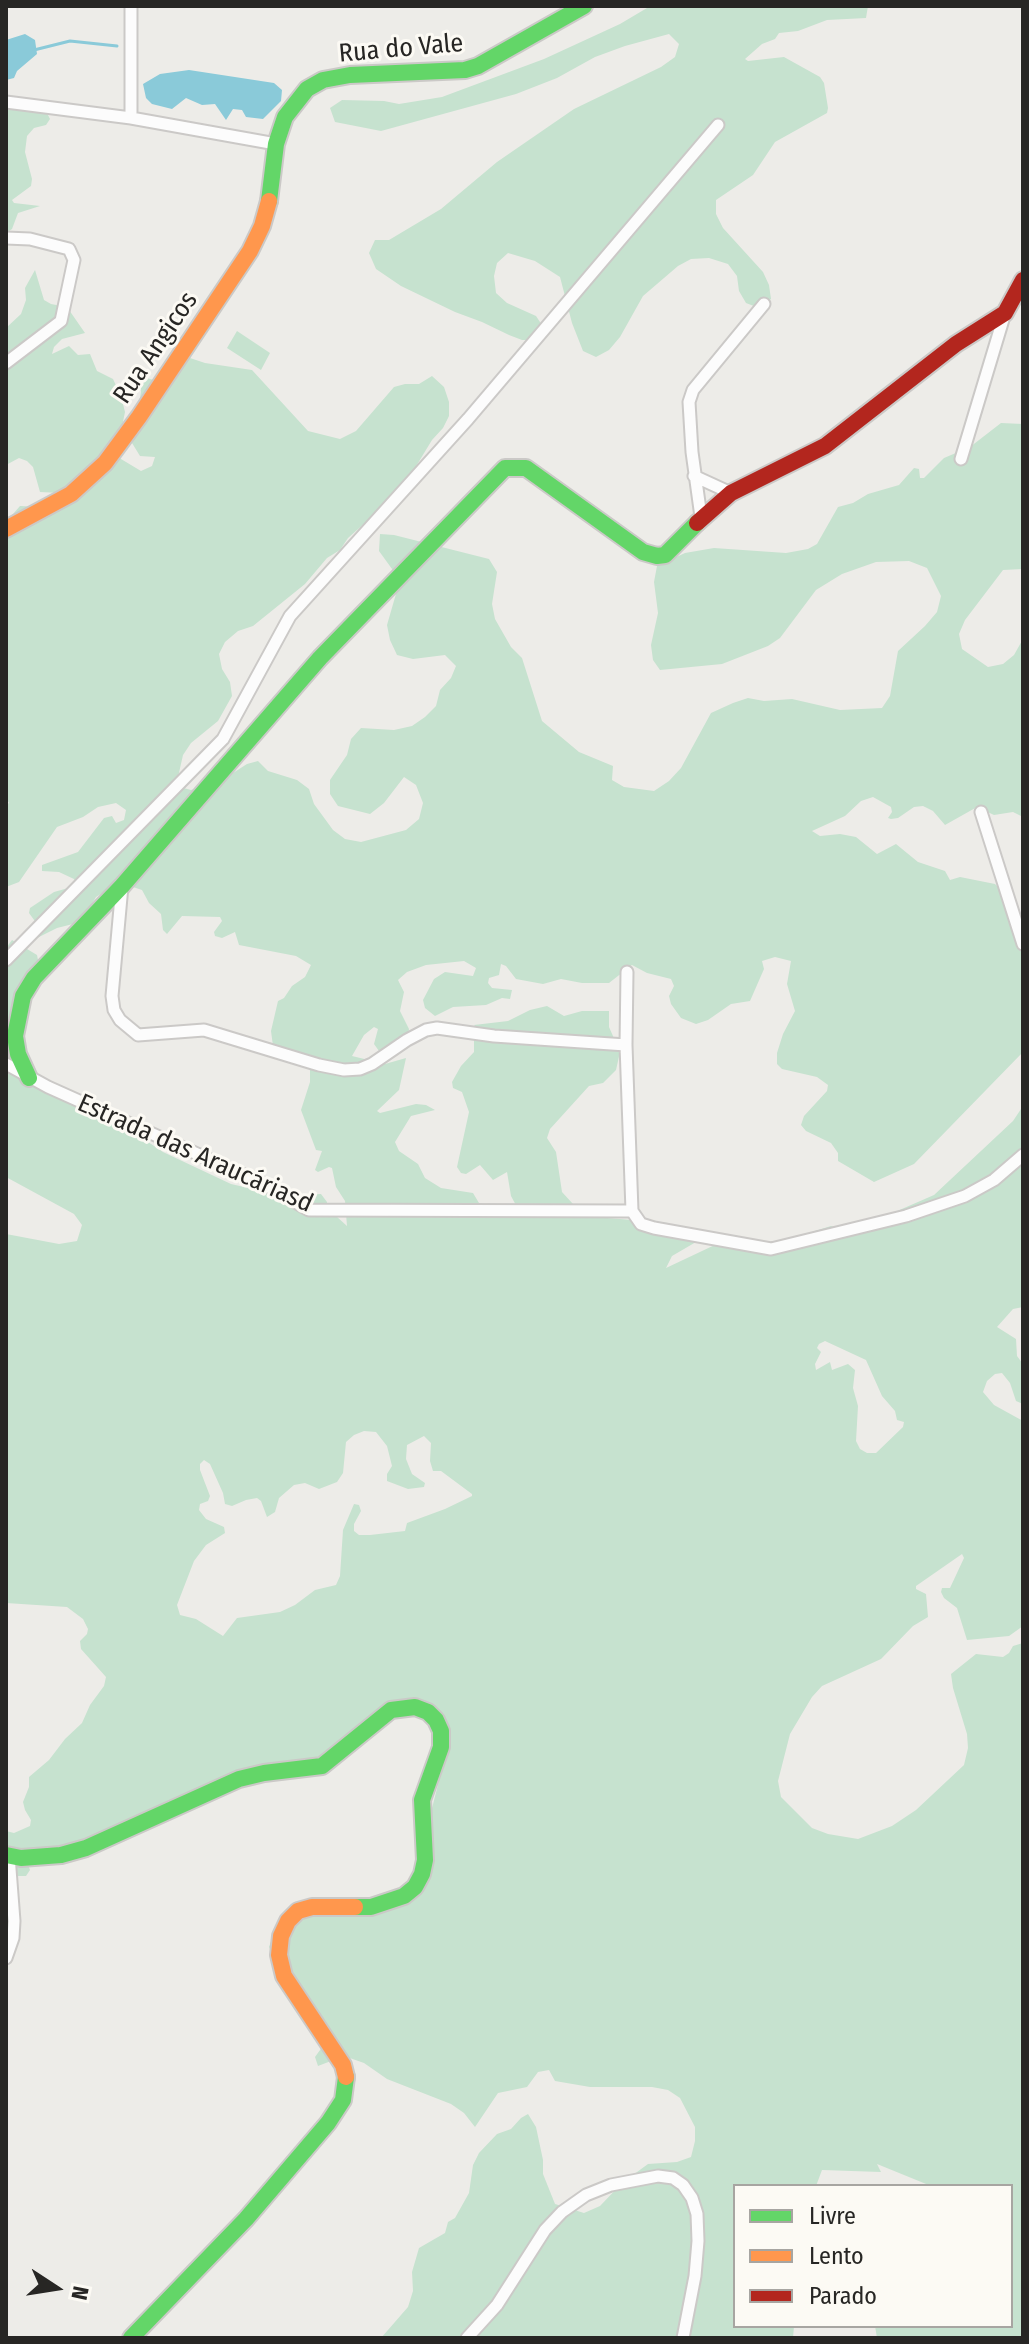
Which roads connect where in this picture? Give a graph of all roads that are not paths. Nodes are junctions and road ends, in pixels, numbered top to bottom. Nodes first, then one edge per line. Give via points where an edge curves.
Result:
1 (131, 6) edge
2 (584, 6) edge
3 (6, 102) edge
4 (131, 118) junction
5 (718, 125) dead end
6 (276, 144) junction
7 (6, 238) edge
8 (1023, 280) edge
9 (764, 304) dead end
10 (1005, 313) junction
11 (6, 363) edge
12 (961, 459) dead end
13 (694, 476) junction
14 (731, 493) junction
15 (701, 517) junction
16 (6, 529) edge
17 (981, 812) dead end
18 (122, 886) junction
19 (1023, 944) edge
20 (6, 960) edge
21 (627, 972) dead end
22 (626, 1045) junction
23 (6, 1064) edge
24 (29, 1078) junction
25 (1023, 1155) edge
26 (632, 1211) junction
27 (8, 1856) edge
28 (6, 1958) edge
29 (131, 2338) edge
30 (467, 2338) edge
31 (683, 2338) edge

1 - 4 street
2 - 6 street, Rua do Vale via 465,70 323,80 295,101
3 - 4 street
4 - 6 street
5 - 20 street via 468,419 297,607 213,750
6 - 16 street, Rua Angicos via 269,201 250,251 139,417 105,463 71,494
7 - 11 street via 30,239 73,254 64,311 56,327
8 - 10 street
9 - 13 street via 693,390 689,417
10 - 12 street
10 - 14 street via 956,344 825,446
13 - 14 street
13 - 15 street
14 - 15 street
15 - 18 street via 665,555 657,556 643,552 526,468 505,468 320,658
17 - 19 street
18 - 22 street via 112,996 120,1020 138,1035 204,1030 344,1070 372,1064 407,1040 437,1028
18 - 24 street via 23,996 15,1036
21 - 22 street
22 - 26 street
23 - 24 street, Estrada das Araucáriasd
24 - 26 street, Estrada das Araucáriasd via 262,1183 309,1210
25 - 26 street via 965,1196 771,1249 654,1228 641,1224
27 - 28 street via 14,1921
27 - 29 street via 43,1858 86,1848 239,1779 322,1766 391,1710 415,1707 428,1712 441,1731 441,1747 422,1800 425,1860 415,1887 371,1907 298,1911 281,1936 284,1976 343,2065 343,2100 246,2219
30 - 31 street via 497,2305 562,2212 611,2185 658,2176 683,2185 697,2214 695,2276

